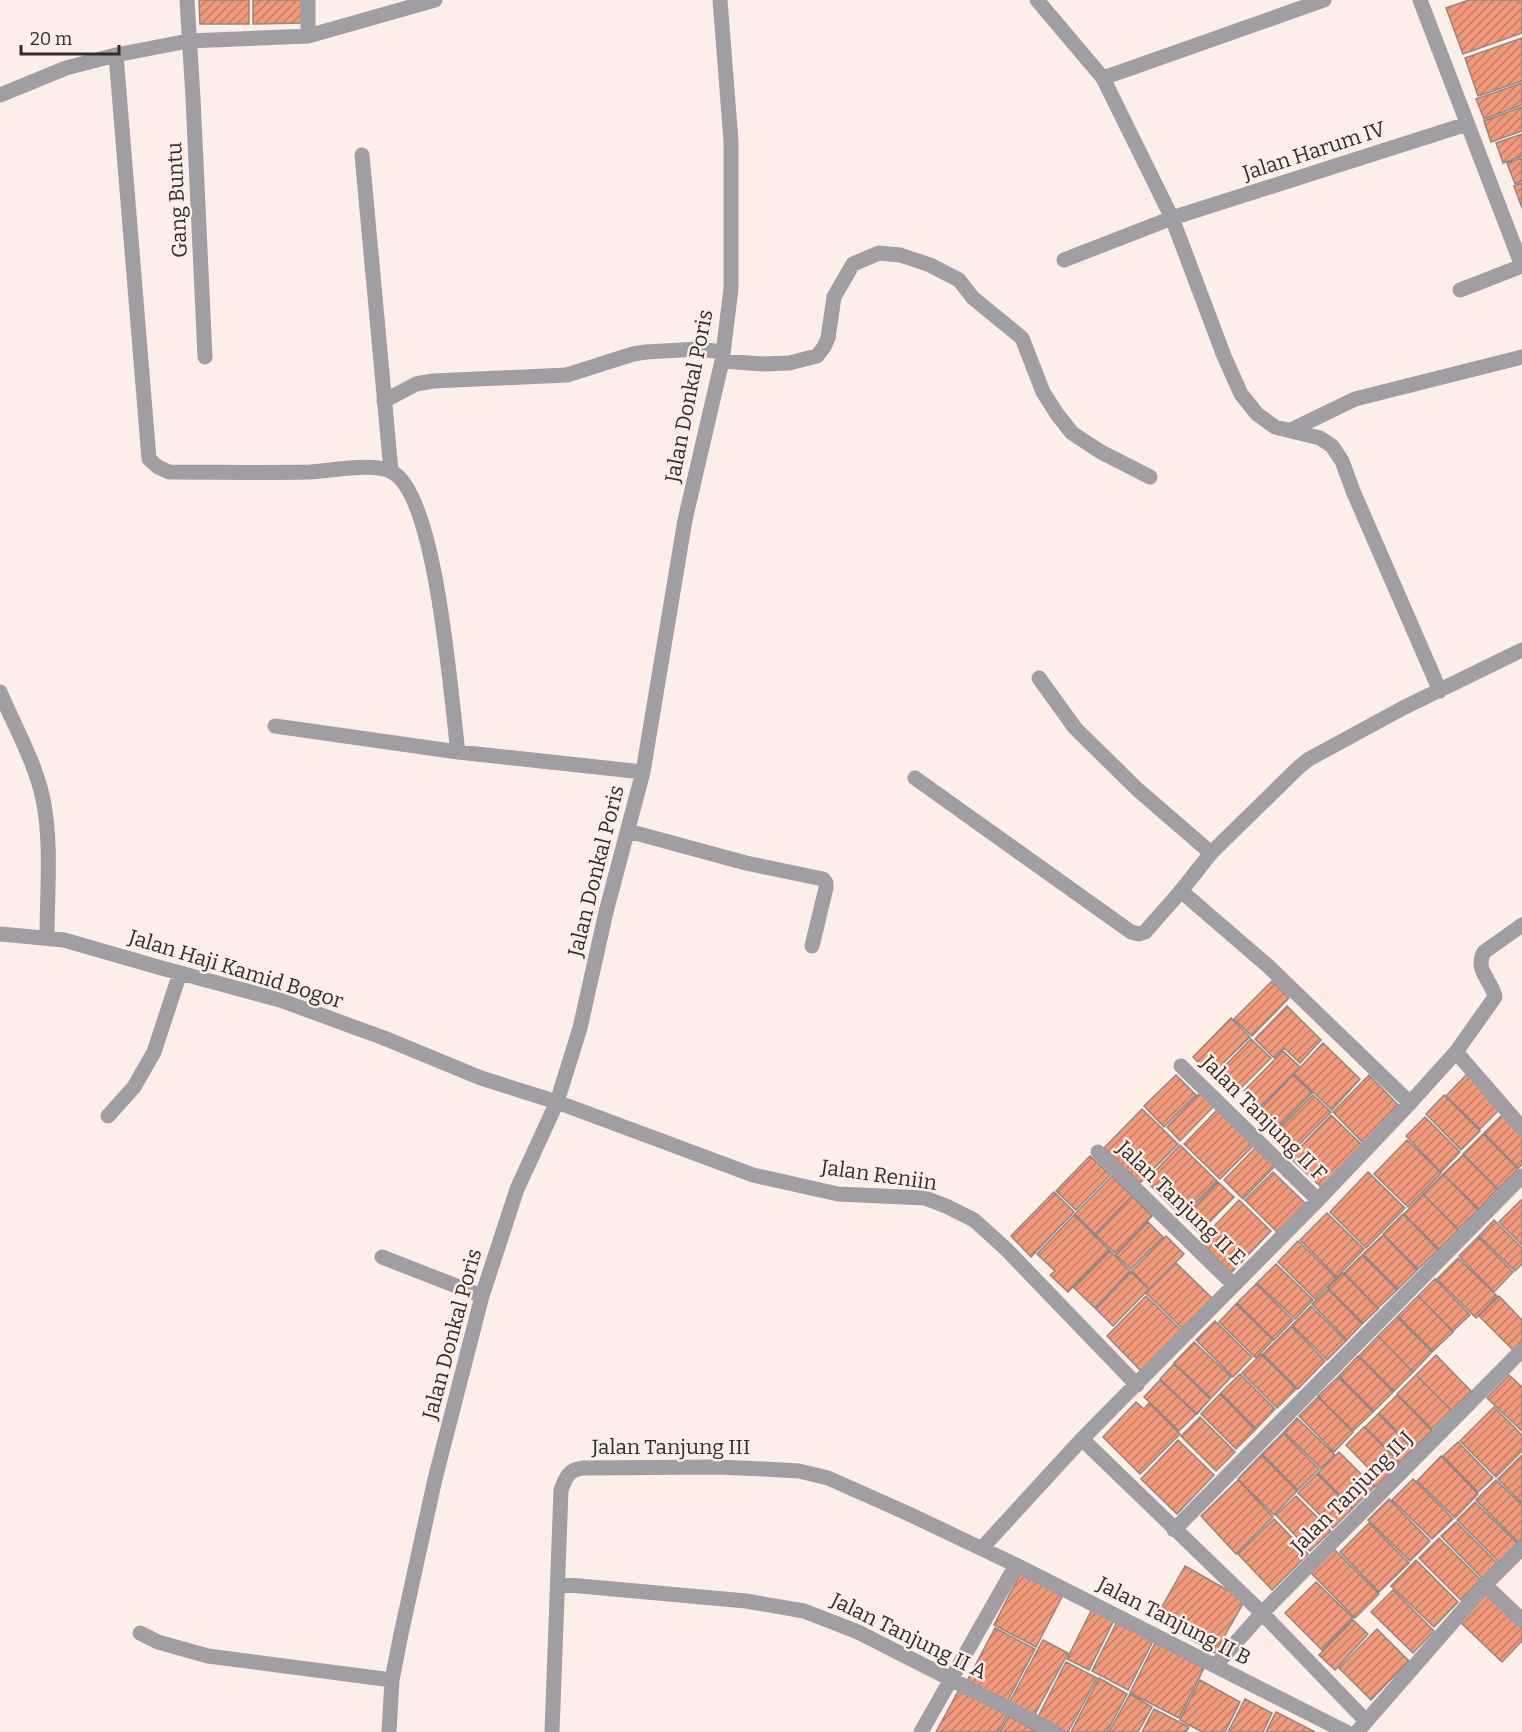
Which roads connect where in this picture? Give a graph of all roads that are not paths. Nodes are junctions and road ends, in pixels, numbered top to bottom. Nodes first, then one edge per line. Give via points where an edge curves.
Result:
1 (186, 0) edge
2 (309, 0) edge
3 (435, 0) edge
4 (720, 0) edge
5 (1036, 0) edge
6 (1324, 0) edge
7 (1420, 0) edge
8 (308, 36) junction
9 (188, 40) junction
10 (116, 55) junction
11 (1103, 78) junction
12 (0, 95) edge
13 (1467, 124) junction
14 (362, 155) dead end
15 (1172, 218) junction
16 (1064, 260) dead end
17 (1522, 266) edge
18 (1460, 290) dead end
19 (205, 357) dead end
20 (723, 357) junction
21 (1522, 357) edge
22 (384, 401) junction
23 (1291, 430) junction
24 (391, 471) junction
25 (1150, 477) dead end
26 (1522, 650) edge
27 (1039, 678) dead end
28 (1440, 691) junction
29 (0, 692) edge
30 (276, 726) dead end
31 (458, 752) junction
32 (644, 772) junction
33 (915, 778) dead end
34 (628, 831) junction
35 (1211, 853) junction
36 (1181, 891) junction
37 (1522, 925) edge
38 (0, 934) edge
39 (47, 938) junction
40 (812, 946) dead end
41 (180, 973) junction
42 (1456, 1052) junction
43 (1181, 1066) dead end
44 (557, 1102) junction
45 (1410, 1103) junction
46 (108, 1116) dead end
47 (1522, 1128) edge
48 (1098, 1152) dead end
49 (1522, 1176) edge
50 (1318, 1200) junction
51 (382, 1257) dead end
52 (1234, 1285) junction
53 (482, 1296) junction
54 (1522, 1350) edge
55 (1137, 1384) junction
56 (1082, 1439) junction
57 (1174, 1530) junction
58 (982, 1548) junction
59 (1522, 1548) edge
60 (1016, 1564) junction
61 (558, 1584) junction
62 (1485, 1585) junction
63 (1262, 1613) junction
64 (1522, 1620) edge
65 (140, 1633) dead end
66 (1215, 1666) junction
67 (951, 1678) junction
68 (392, 1680) junction
69 (1361, 1727) edge
70 (389, 1732) edge
71 (552, 1732) edge
72 (921, 1732) edge
73 (1055, 1732) edge
74 (1346, 1732) edge

1 - 9 street, Gang Buntu
2 - 8 street
3 - 8 street
4 - 20 street, Jalan Donkal Poris via 731,152 731,289
5 - 11 street
6 - 11 street
7 - 13 street
8 - 9 street
9 - 10 street
9 - 19 street, Gang Buntu
10 - 12 street via 66,68
10 - 24 street via 149,459 169,472 311,472 377,467
11 - 15 street
13 - 15 street, Jalan Harum IV
13 - 17 street
14 - 22 street
15 - 16 street, Jalan Harum IV
15 - 23 street via 1241,394 1257,414 1275,427
17 - 18 street
20 - 22 street via 698,349 646,352 567,375 416,384
20 - 25 street via 763,364 817,356 828,338 834,297 853,264 879,253 900,255 930,264 959,280 973,298 1022,338 1043,392 1072,433
20 - 32 street, Jalan Donkal Poris via 685,520
21 - 23 street via 1355,399
22 - 24 street
23 - 28 street via 1320,438 1332,446 1342,461
24 - 31 street via 412,497 437,583
26 - 28 street
27 - 35 street via 1075,728
28 - 35 street via 1309,759
29 - 39 street via 33,766 43,799
30 - 31 street
31 - 32 street
32 - 34 street, Jalan Donkal Poris
33 - 36 street via 1131,932 1145,932
34 - 40 street via 746,863 824,879 826,888
34 - 44 street, Jalan Donkal Poris via 580,1028
35 - 36 street
36 - 45 street via 1268,966
37 - 42 street via 1484,952 1482,973 1495,997
38 - 39 street, Jalan Haji Kamid Bogor
39 - 41 street, Jalan Haji Kamid Bogor
41 - 44 street, Jalan Haji Kamid Bogor via 280,1000 481,1078
41 - 46 street via 154,1052 134,1087
42 - 45 street
42 - 47 street
43 - 50 street, Jalan Tanjung II F
44 - 53 street, Jalan Donkal Poris via 517,1190
44 - 55 street, Jalan Reniin via 753,1174 838,1194 925,1198 946,1206 974,1220 1006,1249
45 - 50 street
48 - 52 street, Jalan Tanjung II E
49 - 57 street
50 - 52 street
51 - 53 street
52 - 55 street
53 - 68 street, Jalan Donkal Poris via 435,1479
54 - 63 street, Jalan Tanjung II J
55 - 56 street
56 - 57 street
56 - 58 street
57 - 63 street
58 - 60 street, Jalan Tanjung II B
58 - 61 street, Jalan Tanjung III via 828,1478 799,1471 583,1468 570,1471 561,1490
59 - 62 street
60 - 66 street, Jalan Tanjung II B
60 - 67 street
61 - 67 street, Jalan Tanjung II A via 746,1601 804,1611 858,1632
61 - 71 street, Jalan Tanjung III
62 - 64 street
62 - 69 street
63 - 66 street, Jalan Tanjung II J
63 - 69 street
65 - 68 street via 208,1656
66 - 74 street, Jalan Tanjung II B
67 - 72 street
67 - 73 street, Jalan Tanjung II A
68 - 70 street, Jalan Donkal Poris

